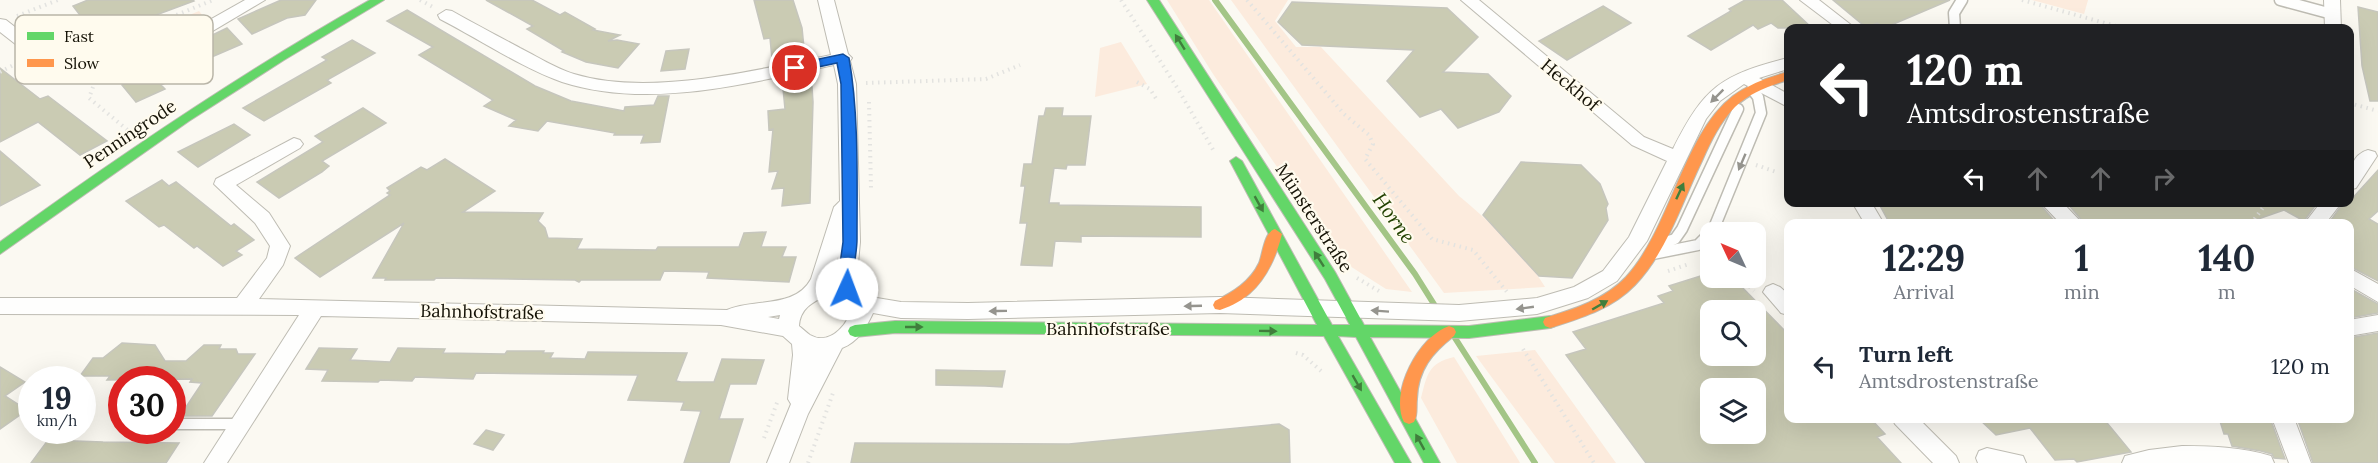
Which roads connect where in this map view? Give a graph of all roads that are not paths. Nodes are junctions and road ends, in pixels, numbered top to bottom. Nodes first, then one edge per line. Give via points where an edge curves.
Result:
1 (257, 0) edge
2 (378, 0) edge
3 (826, 0) edge
4 (1139, 0) edge
5 (1153, 0) edge
6 (1469, 0) edge
7 (1962, 0) edge
8 (2280, 0) edge
9 (1812, 3) edge
10 (2332, 14) edge
11 (446, 15) dead end
12 (1831, 24) edge
13 (1841, 24) edge
14 (1954, 24) edge
15 (213, 25) edge
16 (843, 58) junction
17 (1784, 65) edge
18 (1784, 76) edge
19 (1755, 80) junction
20 (1784, 98) edge
21 (1215, 123) dead end
22 (294, 144) dead end
23 (2354, 152) edge
24 (1225, 156) road end
25 (1678, 158) junction
26 (2373, 158) edge
27 (2354, 178) edge
28 (848, 193) junction
29 (2055, 207) edge
30 (2328, 207) edge
31 (2068, 219) edge
32 (2318, 219) edge
33 (1716, 222) edge
34 (1275, 234) junction
35 (1700, 243) edge
36 (0, 249) edge
37 (1654, 249) junction
38 (1614, 271) junction
39 (2354, 278) edge
40 (847, 289) junction
41 (814, 292) junction
42 (1773, 292) dead end
43 (2378, 294) edge
44 (1784, 303) edge
45 (863, 304) junction
46 (794, 305) junction
47 (1220, 305) junction
48 (0, 306) edge
49 (243, 306) junction
50 (1314, 307) junction
51 (314, 309) junction
52 (1349, 309) junction
53 (721, 317) junction
54 (2378, 322) edge
55 (2354, 327) edge
56 (855, 331) junction
57 (1328, 332) junction
58 (1361, 332) junction
59 (1449, 332) junction
60 (795, 335) junction
61 (834, 343) junction
62 (797, 414) junction
63 (1409, 421) junction
64 (1908, 423) edge
65 (2285, 423) edge
66 (186, 424) edge
67 (241, 424) junction
68 (1987, 458) dead end
69 (215, 463) edge
70 (778, 463) edge
71 (1403, 463) edge
72 (1432, 463) edge
73 (1948, 463) edge
74 (2015, 463) edge
75 (2133, 463) edge
76 (2263, 463) edge
77 (2300, 463) edge

1 - 15 street
2 - 36 main road, Penningrode via 187,117
3 - 16 street
4 - 21 main road
52 -> 5 main road, Münsterstraße
6 - 25 street, Heckhof via 1638,141
7 - 14 lane via 1955,8
8 - 10 lane
9 - 12 street
9 - 13 street
11 - 16 street via 555,73 604,86 679,86
16 - 28 street via 847,84
17 - 19 street, Bahnhofstraße
18 - 19 main road, Bahnhofstraße
19 - 20 street
19 -> 25 street, Bahnhofstraße via 1714,97 1698,117
19 -> 33 lane via 1761,113
37 -> 19 main road, Bahnhofstraße via 1714,122
22 - 49 street via 223,184 262,218 280,246 276,260
23 - 26 street
24 -> 34 main road, Münsterstraße
25 - 38 street, Bahnhofstraße via 1637,241
26 - 27 street
28 - 40 street
28 - 41 street
29 - 31 street
30 - 32 street
34 - 47 main road via 1260,279 1246,292
34 - 50 main road, Münsterstraße
35 - 37 lane
37 - 38 lane
59 -> 37 main road, Bahnhofstraße via 1509,330 1595,309 1626,286
38 -> 52 street, Bahnhofstraße via 1581,293 1537,306 1458,313
39 - 43 street
40 - 41 street, Bahnhofstraße
40 - 45 street
41 - 46 street, Bahnhofstraße
42 - 44 street
47 -> 45 street, Bahnhofstraße via 968,311 901,310
45 - 56 street via 862,322
46 - 53 street, Bahnhofstraße
46 - 60 street via 790,312
47 - 50 street, Bahnhofstraße
48 - 49 street, Bahnhofstraße
49 - 51 street, Bahnhofstraße
50 - 52 street, Bahnhofstraße
50 - 57 main road, Münsterstraße
51 - 53 street, Bahnhofstraße
51 - 67 street
52 - 58 main road, Münsterstraße
53 - 60 street, Bahnhofstraße
54 - 55 street
56 -> 57 main road, Bahnhofstraße via 907,327
56 - 61 street, Bahnhofstraße
57 - 58 main road, Bahnhofstraße
57 -> 71 main road, Münsterstraße
58 - 59 main road, Bahnhofstraße
58 - 63 main road, Münsterstraße
59 - 63 main road via 1415,363 1408,380
60 - 61 street, Bahnhofstraße via 813,345
60 - 62 street via 804,355
61 - 62 street
62 - 70 street
72 -> 63 main road, Münsterstraße
64 - 73 street
65 - 77 street
66 - 67 lane
67 - 69 street
68 - 74 street
75 - 76 street via 2157,457 2215,455

